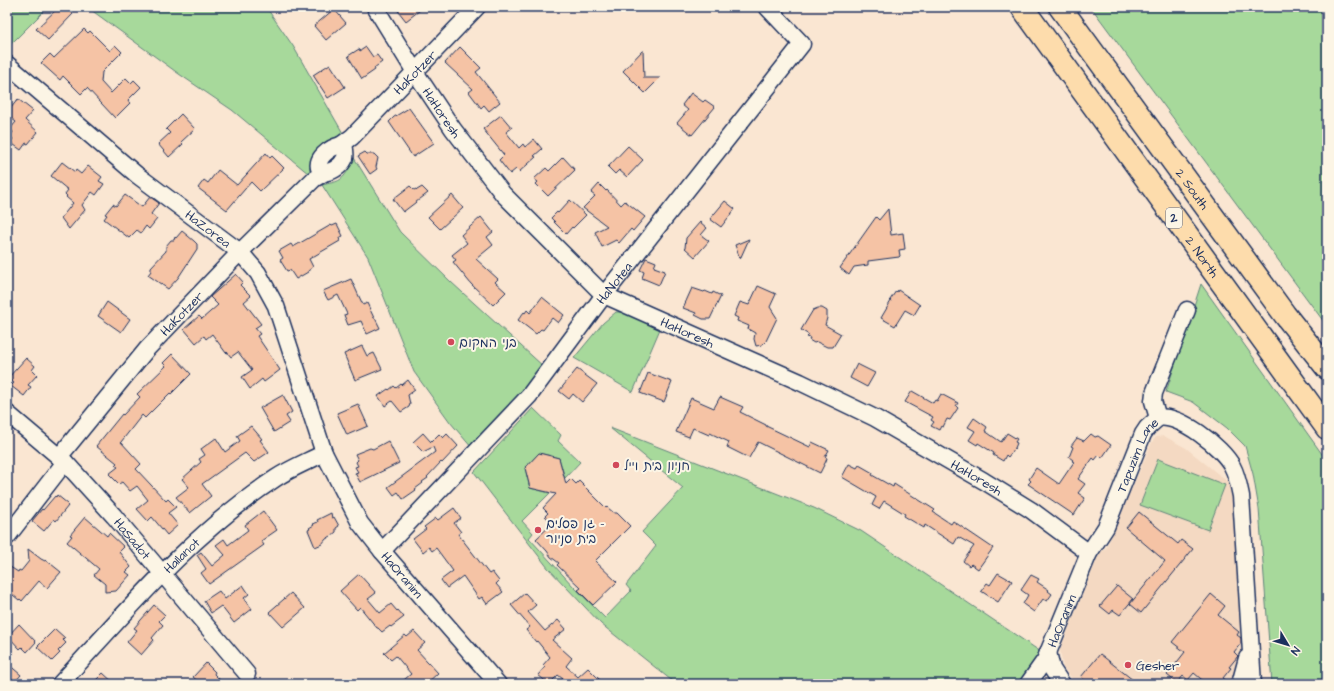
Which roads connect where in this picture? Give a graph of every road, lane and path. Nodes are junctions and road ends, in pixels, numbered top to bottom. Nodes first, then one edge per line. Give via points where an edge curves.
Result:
1 (375, 7) edge
2 (477, 7) edge
3 (767, 7) edge
4 (1022, 7) edge
5 (1060, 7) edge
6 (7, 64) edge
7 (415, 72) junction
8 (240, 252) junction
9 (604, 295) junction
10 (1187, 310) dead end
11 (1327, 368) edge
12 (7, 413) edge
13 (1158, 418) junction
14 (1327, 428) edge
15 (324, 453) junction
16 (62, 460) junction
17 (7, 537) edge
18 (382, 551) junction
19 (1089, 553) junction
20 (161, 573) junction
21 (1250, 640) junction
22 (1048, 652) junction
23 (246, 674) dead end
24 (60, 684) edge
25 (498, 684) edge
26 (1028, 684) edge
27 (1058, 684) edge
28 (1062, 684) edge
29 (1240, 684) edge
30 (1253, 684) edge

1 - 7 street, HaHoresh
2 - 7 street, HaKotzer
3 - 9 street, HaNotea via 802,44
4 - 14 highway, 2 North / 2
5 - 11 highway, 2 South via 1285,315
6 - 8 street, HaZorea via 137,175
7 - 8 street, HaKotzer via 346,144 331,148 323,156 320,160 319,173
7 - 9 street, HaHoresh via 453,130 503,194
8 - 15 street, HaZorea via 258,273 276,306
8 - 16 street, HaKotzer via 147,349
9 - 18 street, HaNotea via 529,396
9 - 19 street, HaHoresh via 875,418 1030,510
10 - 13 street, Tapuzim Lane via 1154,393 1153,401
12 - 16 street, HaSadot
13 - 19 street, Tapuzim Lane via 1143,434 1106,527
13 - 21 street via 1167,418 1195,431 1213,443 1232,466 1241,496
15 - 18 street, HaOranim via 360,523
15 - 20 street, HaIlanot via 277,477 224,516
16 - 17 street, HaKotzer
16 - 20 street, HaSadot via 114,516
18 - 25 street, HaOranim
19 - 22 street, HaOranim
20 - 23 street, HaSadot
20 - 24 street, HaIlanot
21 - 29 street
21 - 30 street
22 - 26 street, HaOranim via 1042,667
22 - 28 street via 1052,669
26 - 27 street via 1040,680

